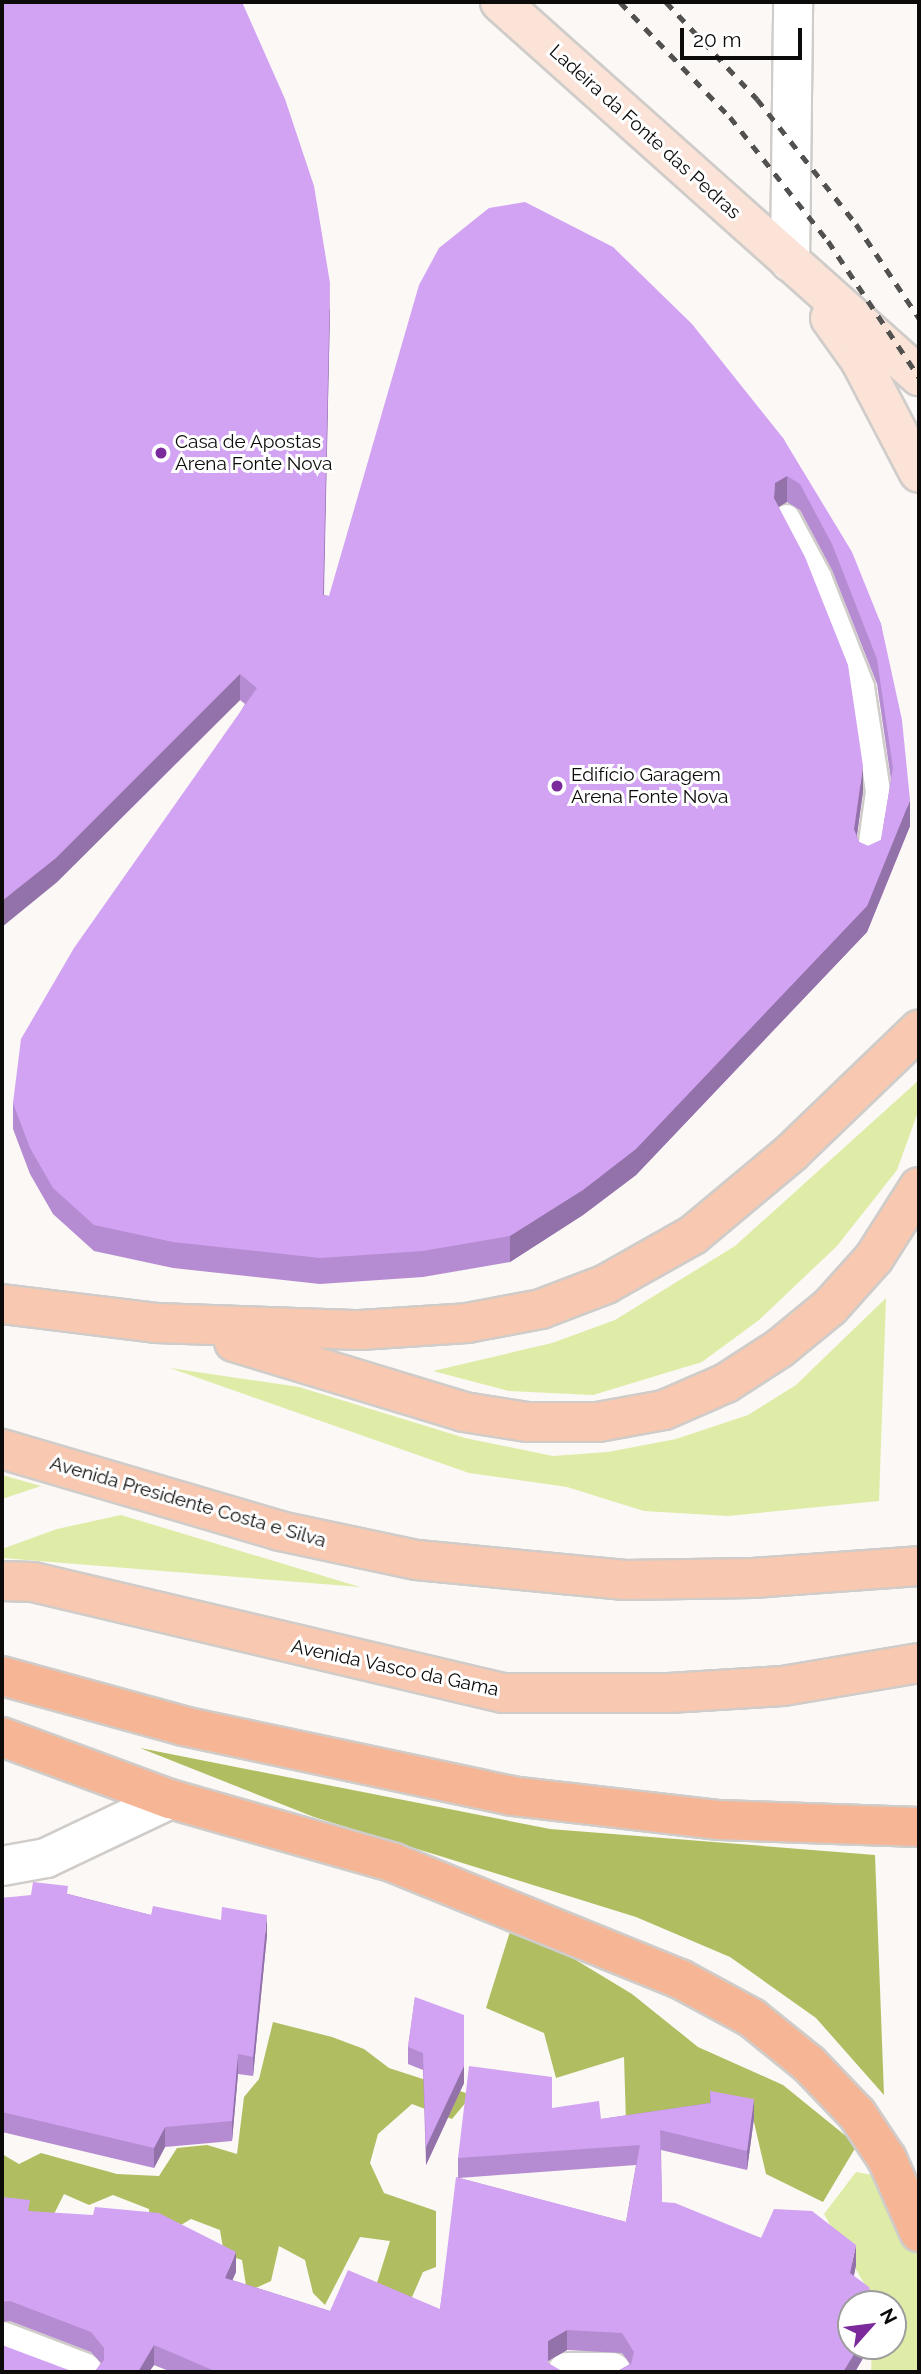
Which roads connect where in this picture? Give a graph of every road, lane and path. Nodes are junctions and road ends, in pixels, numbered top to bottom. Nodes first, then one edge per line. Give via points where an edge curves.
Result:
1 (500, 2) edge
2 (793, 2) edge
3 (790, 262) junction
4 (919, 376) edge
5 (919, 473) edge
6 (787, 517) edge
7 (869, 857) edge
8 (919, 1030) edge
9 (919, 1187) edge
10 (2, 1304) edge
11 (156, 1323) junction
12 (2, 1449) edge
13 (919, 1566) edge
14 (2, 1581) edge
15 (919, 1663) edge
16 (2, 1676) edge
17 (2, 1737) edge
18 (170, 1799) junction
19 (919, 1827) edge
20 (2, 1866) edge
21 (919, 2232) edge
22 (2, 2341) edge
23 (83, 2372) edge
24 (567, 2372) edge
25 (612, 2372) edge

1 - 3 main road, Ladeira da Fonte das Pedras
2 - 3 street
3 - 4 main road, Ladeira da Fonte das Pedras
3 - 5 main road, Ladeira da Fonte das Pedras via 860,360
6 - 7 lane via 824,590 862,687 878,792
8 - 11 main road via 791,1153 693,1235 606,1284 541,1309 467,1323 360,1330
9 - 11 main road via 874,1258 830,1307 780,1348 726,1383 664,1410 611,1420 527,1422 464,1412 274,1352
10 - 11 main road
12 - 13 main road, Avenida Presidente Costa e Silva via 280,1531 417,1560 625,1580 753,1578
14 - 15 main road, Avenida Vasco da Gama via 33,1582 503,1693 669,1693 783,1686
16 - 19 highway via 183,1726 512,1796 720,1820
17 - 18 highway
18 - 20 street via 46,1858
18 - 21 highway via 394,1863 680,1979 752,2018 809,2064 857,2114 887,2159
22 - 23 street
24 - 25 street

